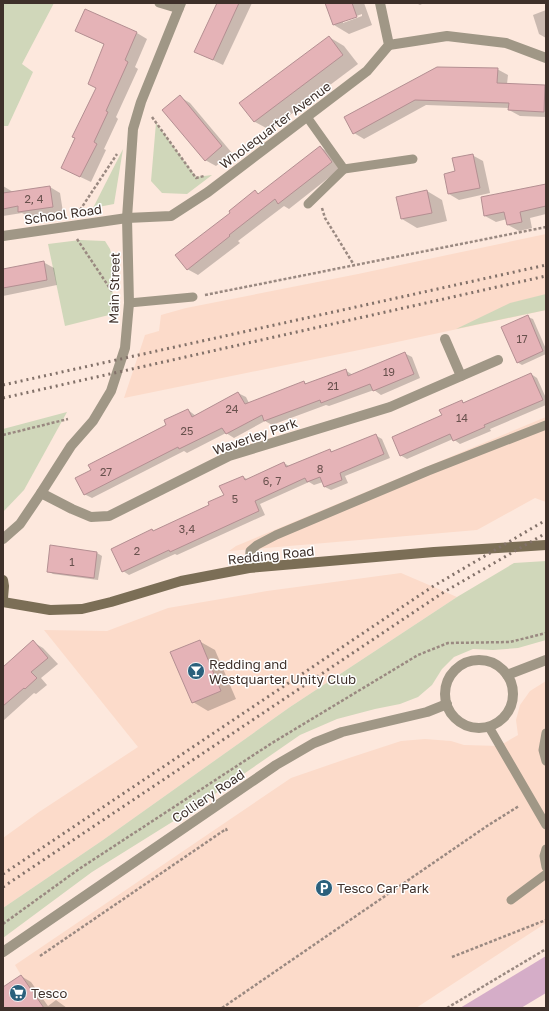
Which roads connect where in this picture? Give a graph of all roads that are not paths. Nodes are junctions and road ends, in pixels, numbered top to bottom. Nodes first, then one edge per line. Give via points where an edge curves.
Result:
1 (159, 3) edge
2 (380, 3) edge
3 (180, 6) edge
4 (389, 45) junction
5 (546, 58) edge
6 (307, 117) junction
7 (413, 159) dead end
8 (344, 169) junction
9 (308, 204) dead end
10 (126, 218) junction
11 (3, 236) edge
12 (193, 297) road end
13 (129, 303) junction
14 (445, 339) dead end
15 (498, 360) dead end
16 (461, 376) junction
17 (546, 425) edge
18 (41, 493) junction
19 (3, 539) edge
20 (546, 545) edge
21 (249, 568) junction
22 (3, 580) edge
23 (3, 598) edge
24 (3, 602) edge
25 (546, 660) edge
26 (507, 675) junction
27 (447, 704) junction
28 (489, 727) junction
29 (546, 733) edge
30 (546, 761) edge
31 (546, 825) edge
32 (546, 849) edge
33 (546, 867) edge
34 (546, 874) edge
35 (511, 900) dead end
36 (3, 952) edge

1 - 3 lane, Main Street
2 - 4 street
3 - 10 street, Main Street via 140,102 133,129
4 - 5 street via 447,36 506,43
4 - 6 street, Wholequarter Avenue via 367,71
6 - 8 lane
6 - 10 street, Wholequarter Avenue via 208,192 171,216
7 - 8 lane
8 - 9 lane
10 - 11 street, School Road
10 - 13 street, Main Street
12 - 13 lane
13 - 18 street, Main Street via 125,348 111,391
14 - 16 street
15 - 16 street, Waverley Park
16 - 18 street, Waverley Park via 390,406 230,456 109,516 91,517
17 - 21 lane via 428,470 276,535 257,545 250,552
18 - 19 street, Main Street via 20,524
20 - 21 main road, Redding Road
21 - 24 main road, Redding Road via 182,581 82,609 50,610
22 - 23 main road
25 - 26 street
26 - 27 street via 495,664 484,661 462,665 453,672 448,682 445,693
26 - 28 street via 513,692 512,704 507,714
27 - 28 street via 451,713 468,726
27 - 36 street, Colliery Road via 427,712 342,732 314,743 276,765
28 - 31 lane
29 - 30 lane via 543,750
32 - 33 lane
34 - 35 lane

